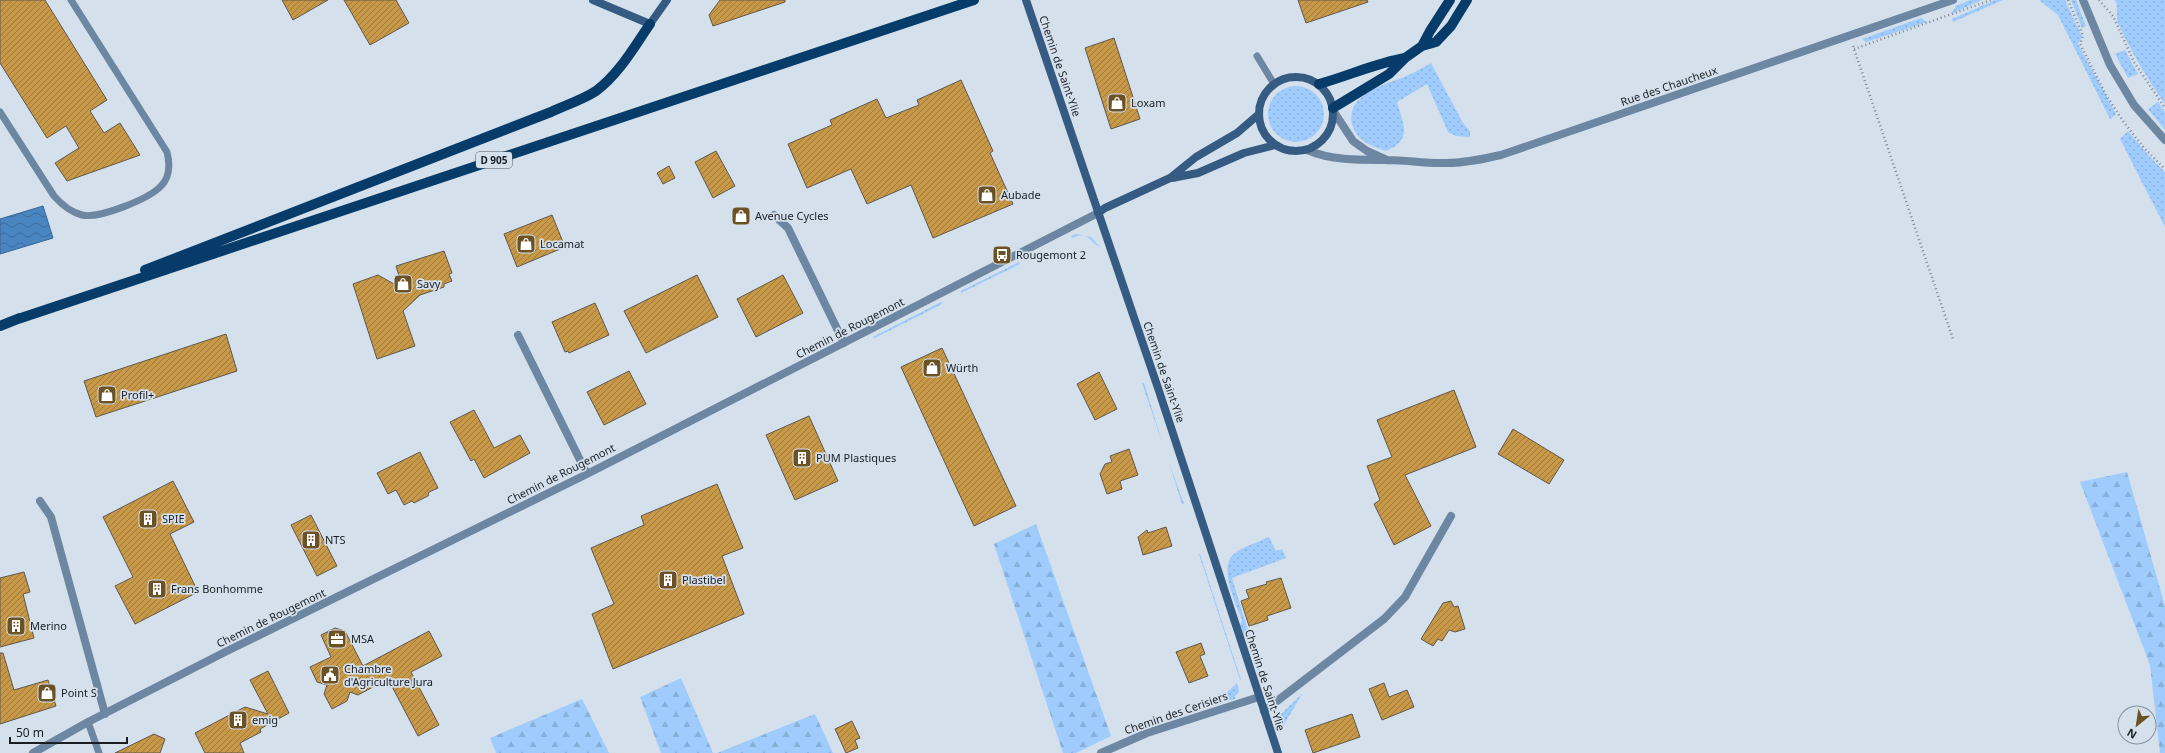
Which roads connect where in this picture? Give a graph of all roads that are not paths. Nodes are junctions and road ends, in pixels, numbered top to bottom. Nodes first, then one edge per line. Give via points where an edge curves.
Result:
1 (71, 0) edge
2 (593, 0) edge
3 (667, 0) edge
4 (974, 0) edge
5 (1026, 0) edge
6 (1450, 0) edge
7 (1467, 0) edge
8 (1953, 0) edge
9 (2083, 0) edge
10 (650, 24) junction
11 (1422, 46) junction
12 (1257, 56) dead end
13 (1405, 58) junction
14 (1274, 84) junction
15 (1319, 84) junction
16 (1334, 110) junction
17 (0, 112) edge
18 (1259, 114) junction
19 (2165, 140) edge
20 (1275, 145) junction
21 (1307, 150) junction
22 (1387, 160) junction
23 (1170, 178) junction
24 (1098, 213) junction
25 (774, 215) dead end
26 (15, 320) junction
27 (0, 326) edge
28 (518, 335) dead end
29 (844, 343) junction
30 (587, 474) junction
31 (40, 501) dead end
32 (1451, 516) dead end
33 (1259, 697) junction
34 (1264, 711) junction
35 (104, 714) junction
36 (88, 722) junction
37 (33, 753) edge
38 (99, 753) edge
39 (1101, 753) edge
40 (1278, 753) edge

1 - 17 lane via 167,152 169,172 162,186 151,194 112,212 83,215 73,212 54,196
2 - 10 street
3 - 10 street
4 - 26 main road, D 905
5 - 24 street, Chemin de Saint-Ylie
6 - 11 main road
7 - 11 main road via 1451,26 1436,42
8 - 22 street, Rue des Chaucheux via 1501,155 1447,164
9 - 19 street via 2110,65 2134,105
10 - 26 main road via 607,81 595,91 551,112
11 - 13 main road
12 - 14 lane
13 - 15 main road
13 - 16 main road via 1389,74
14 - 15 street via 1294,77 1310,79
14 - 18 street via 1261,100
15 - 16 street via 1328,95
16 - 21 street via 1331,129 1327,136
16 - 22 street, Rue des Chaucheux via 1353,141
18 - 20 street via 1265,134
18 - 23 street via 1237,133 1196,157
20 - 21 street via 1296,152
20 - 23 street via 1244,153 1198,173
21 - 22 street, Rue des Chaucheux via 1320,156 1367,162
23 - 24 street
24 - 29 street, Chemin de Rougemont
24 - 33 street, Chemin de Saint-Ylie
25 - 29 street via 788,228
26 - 27 main road, D 905
28 - 30 street
29 - 30 street, Chemin de Rougemont
30 - 35 street, Chemin de Rougemont via 244,642
31 - 35 street via 51,517
32 - 34 street via 1401,602 1384,619
33 - 34 street, Chemin de Saint-Ylie
33 - 39 street, Chemin des Cerisiers via 1146,733
34 - 40 street, Chemin de Saint-Ylie
35 - 36 street, Chemin de Rougemont
36 - 37 street, Chemin de Rougemont
36 - 38 lane

